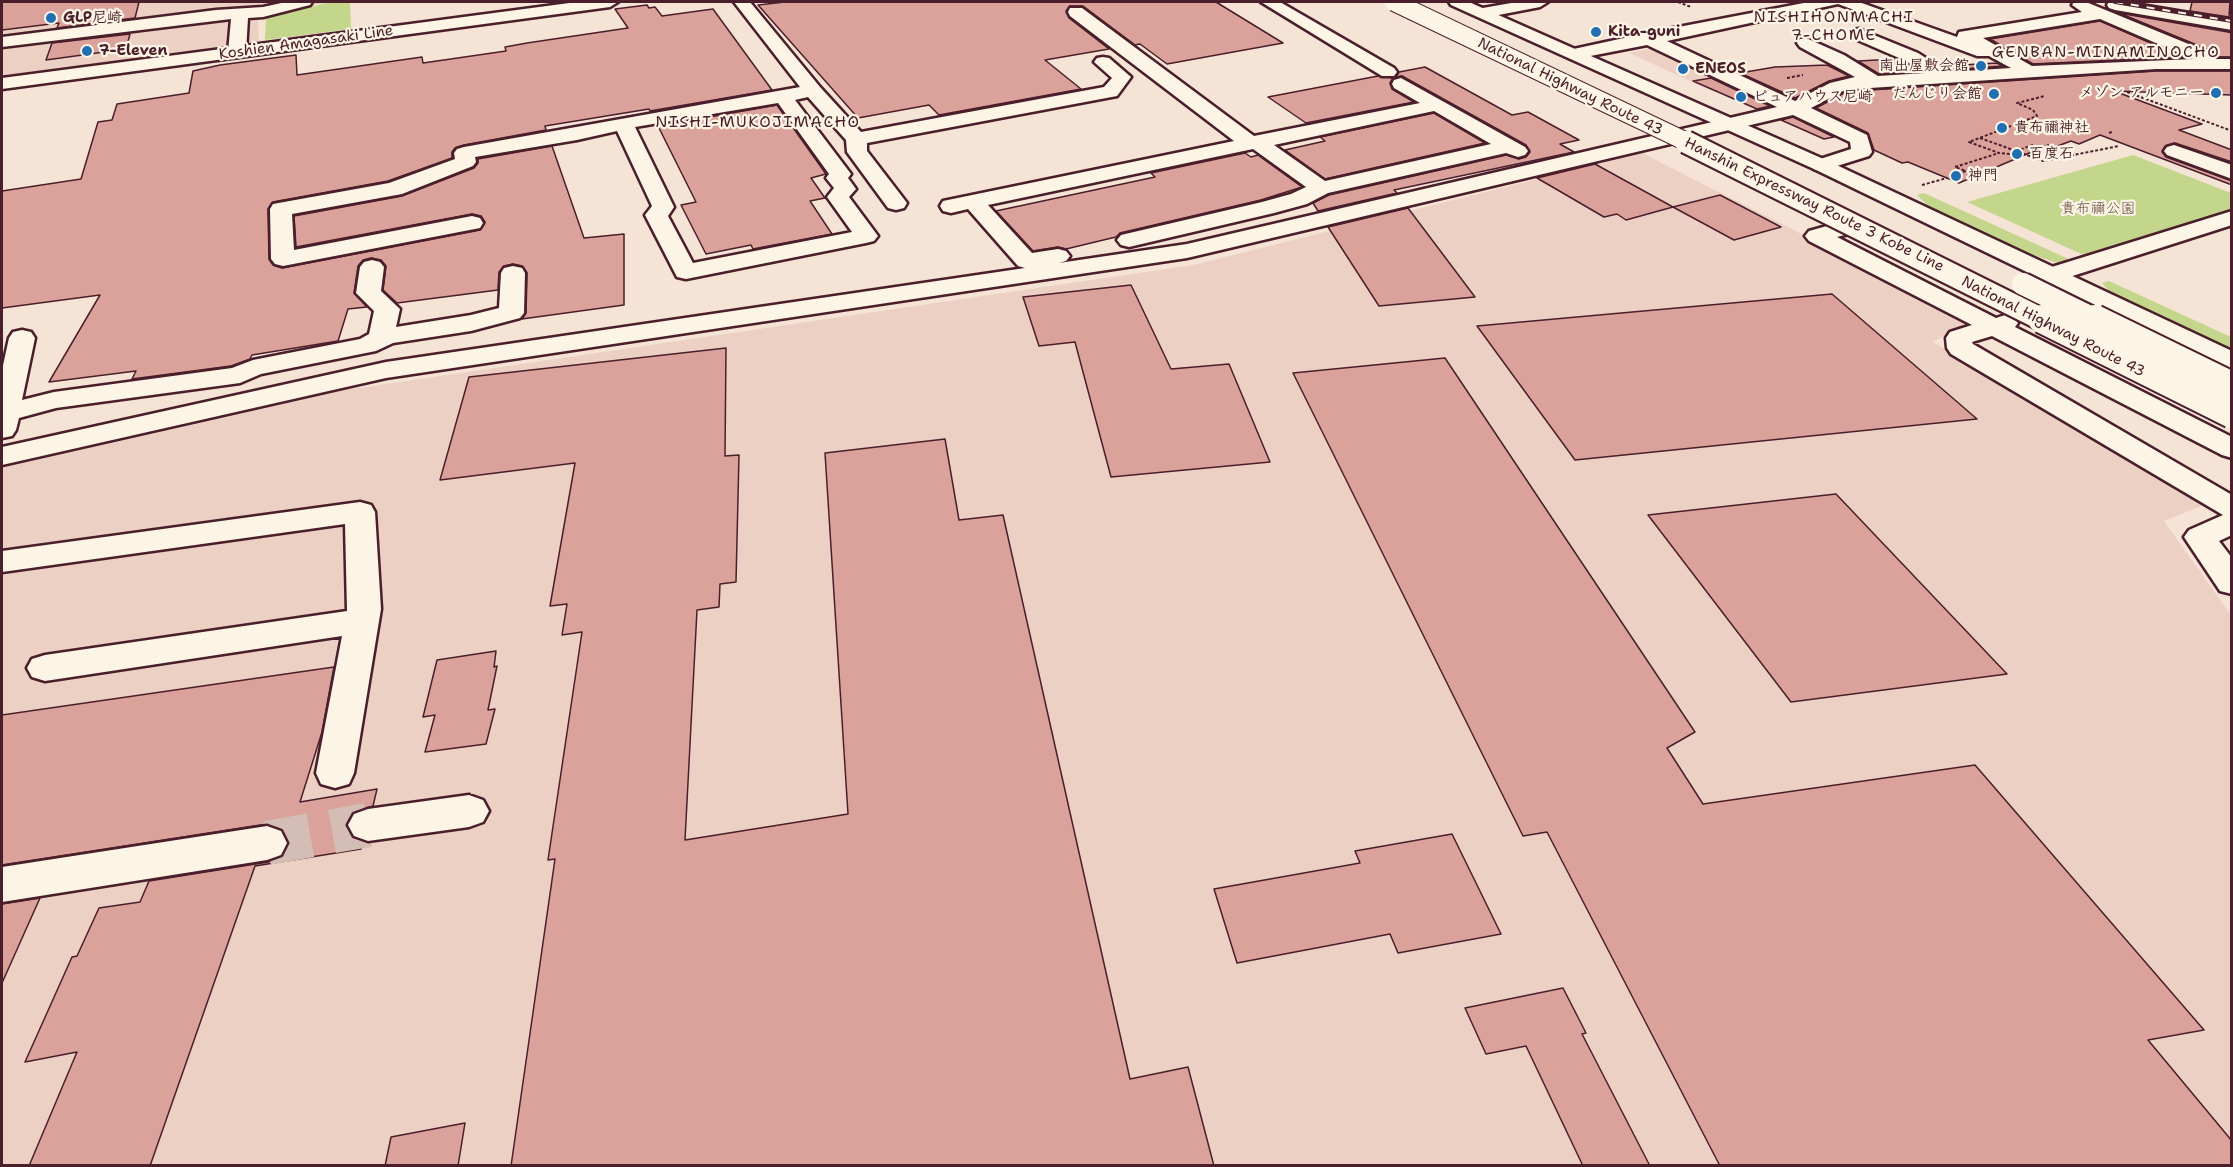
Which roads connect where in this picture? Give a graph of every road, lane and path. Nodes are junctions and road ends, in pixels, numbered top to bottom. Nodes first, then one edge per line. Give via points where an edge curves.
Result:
1 (304, 2) edge
2 (610, 2) edge
3 (742, 2) edge
4 (1269, 2) edge
5 (1392, 2) edge
6 (1427, 2) edge
7 (1457, 2) edge
8 (1540, 2) edge
9 (1831, 2) edge
10 (1845, 2) edge
11 (2073, 2) edge
12 (2153, 2) edge
13 (553, 5) edge
14 (2097, 8) edge
15 (1076, 12) dead end
16 (240, 13) junction
17 (1483, 13) junction
18 (2232, 15) edge
19 (2232, 25) edge
20 (1859, 34) dead end
21 (1647, 38) junction
22 (2, 42) edge
23 (1806, 43) dead end
24 (237, 52) junction
25 (1575, 54) junction
26 (1103, 62) dead end
27 (2229, 65) edge
28 (2029, 69) junction
29 (1944, 77) junction
30 (1873, 81) junction
31 (2, 84) edge
32 (813, 91) junction
33 (2127, 92) dead end
34 (2049, 95) dead end
35 (783, 96) junction
36 (1436, 105) junction
37 (1796, 108) junction
38 (622, 123) junction
39 (1734, 124) junction
40 (2232, 131) edge
41 (1674, 138) junction
42 (1979, 138) junction
43 (856, 139) junction
44 (1253, 143) junction
45 (2033, 145) dead end
46 (1509, 146) junction
47 (2119, 146) dead end
48 (2174, 151) dead end
49 (2016, 152) junction
50 (1999, 153) junction
51 (1821, 165) junction
52 (1545, 167) junction
53 (1963, 172) dead end
54 (2232, 173) edge
55 (1947, 178) dead end
56 (1916, 186) dead end
57 (1321, 188) junction
58 (896, 202) dead end
59 (2232, 218) edge
60 (472, 224) dead end
61 (1852, 226) junction
62 (372, 267) dead end
63 (513, 273) dead end
64 (2051, 275) junction
65 (2029, 315) junction
66 (1993, 327) junction
67 (22, 338) dead end
68 (381, 339) junction
69 (2232, 361) edge
70 (2232, 386) edge
71 (2232, 415) edge
72 (4, 422) edge
73 (2232, 449) edge
74 (2, 456) edge
75 (2232, 508) edge
76 (2232, 523) edge
77 (2, 561) edge
78 (2232, 583) edge
79 (362, 621) junction
80 (45, 668) dead end
81 (335, 773) dead end
82 (469, 811) dead end
83 (368, 825) tunnel mouth
84 (267, 843) tunnel mouth
85 (2, 885) edge

1 - 16 main road
2 - 13 main road, Koshien Amagasaki Line
3 - 32 main road
4 - 36 main road
5 - 41 main road, National Highway Route 43
5 - 71 main road, Hanshin Expressway Route 3 Kobe Line, bridge via 1673,135
6 - 70 main road, Hanshin Expressway Route 3 Kobe Line, bridge via 1709,132
7 - 17 main road, National Highway Route 43
8 - 17 main road
9 - 21 main road
10 - 28 main road
11 - 14 main road
12 - 18 main road
13 - 24 main road, Koshien Amagasaki Line
14 - 19 main road
14 - 27 main road
14 - 28 main road via 1965,36
15 - 44 main road
16 - 22 main road
16 - 24 main road
17 - 25 main road, National Highway Route 43
20 - 29 main road via 1912,57
21 - 25 main road
21 - 37 main road
23 - 30 main road
24 - 31 main road, Koshien Amagasaki Line
25 - 39 main road, National Highway Route 43
26 - 43 main road via 1122,77 1110,92
27 - 28 main road
28 - 29 main road
29 - 30 main road
30 - 37 main road via 1837,87
32 - 35 main road
32 - 43 main road
33 - 40 path
34 - 42 path via 2017,103 2037,116
35 - 38 main road
35 - 38 main road via 840,174 837,178 845,189 838,197 866,236 686,272 656,215 663,207
36 - 44 main road
36 - 46 main road
37 - 39 main road
37 - 51 main road via 1860,139 1863,152
38 - 60 main road via 464,153 466,162 394,189 281,208 283,259
39 - 41 main road
39 - 51 main road, National Highway Route 43
41 - 52 main road
41 - 61 main road, National Highway Route 43
42 - 49 path
42 - 50 path via 1969,142
43 - 58 main road via 857,152
44 - 57 main road
44 - 57 main road via 962,204 1026,261 1266,208
45 - 49 path
46 - 52 main road
46 - 57 main road
47 - 49 path via 2043,161
48 - 54 main road
49 - 50 path
50 - 53 path via 1955,167 1966,171
51 - 64 main road, National Highway Route 43
52 - 74 main road via 1187,251 386,370
55 - 56 path
59 - 64 main road
61 - 65 main road, National Highway Route 43
61 - 66 main road via 1817,236
62 - 68 main road via 368,293 387,309
63 - 68 main road via 511,313
64 - 69 main road, National Highway Route 43
65 - 66 main road
65 - 71 main road, National Highway Route 43
66 - 73 main road
66 - 75 main road via 1959,338 1960,348
67 - 72 main road
68 - 72 main road via 253,368 240,375 54,400
76 - 78 main road via 2200,537
77 - 79 main road via 360,512
79 - 80 main road
79 - 81 main road
82 - 83 main road
84 - 85 main road

